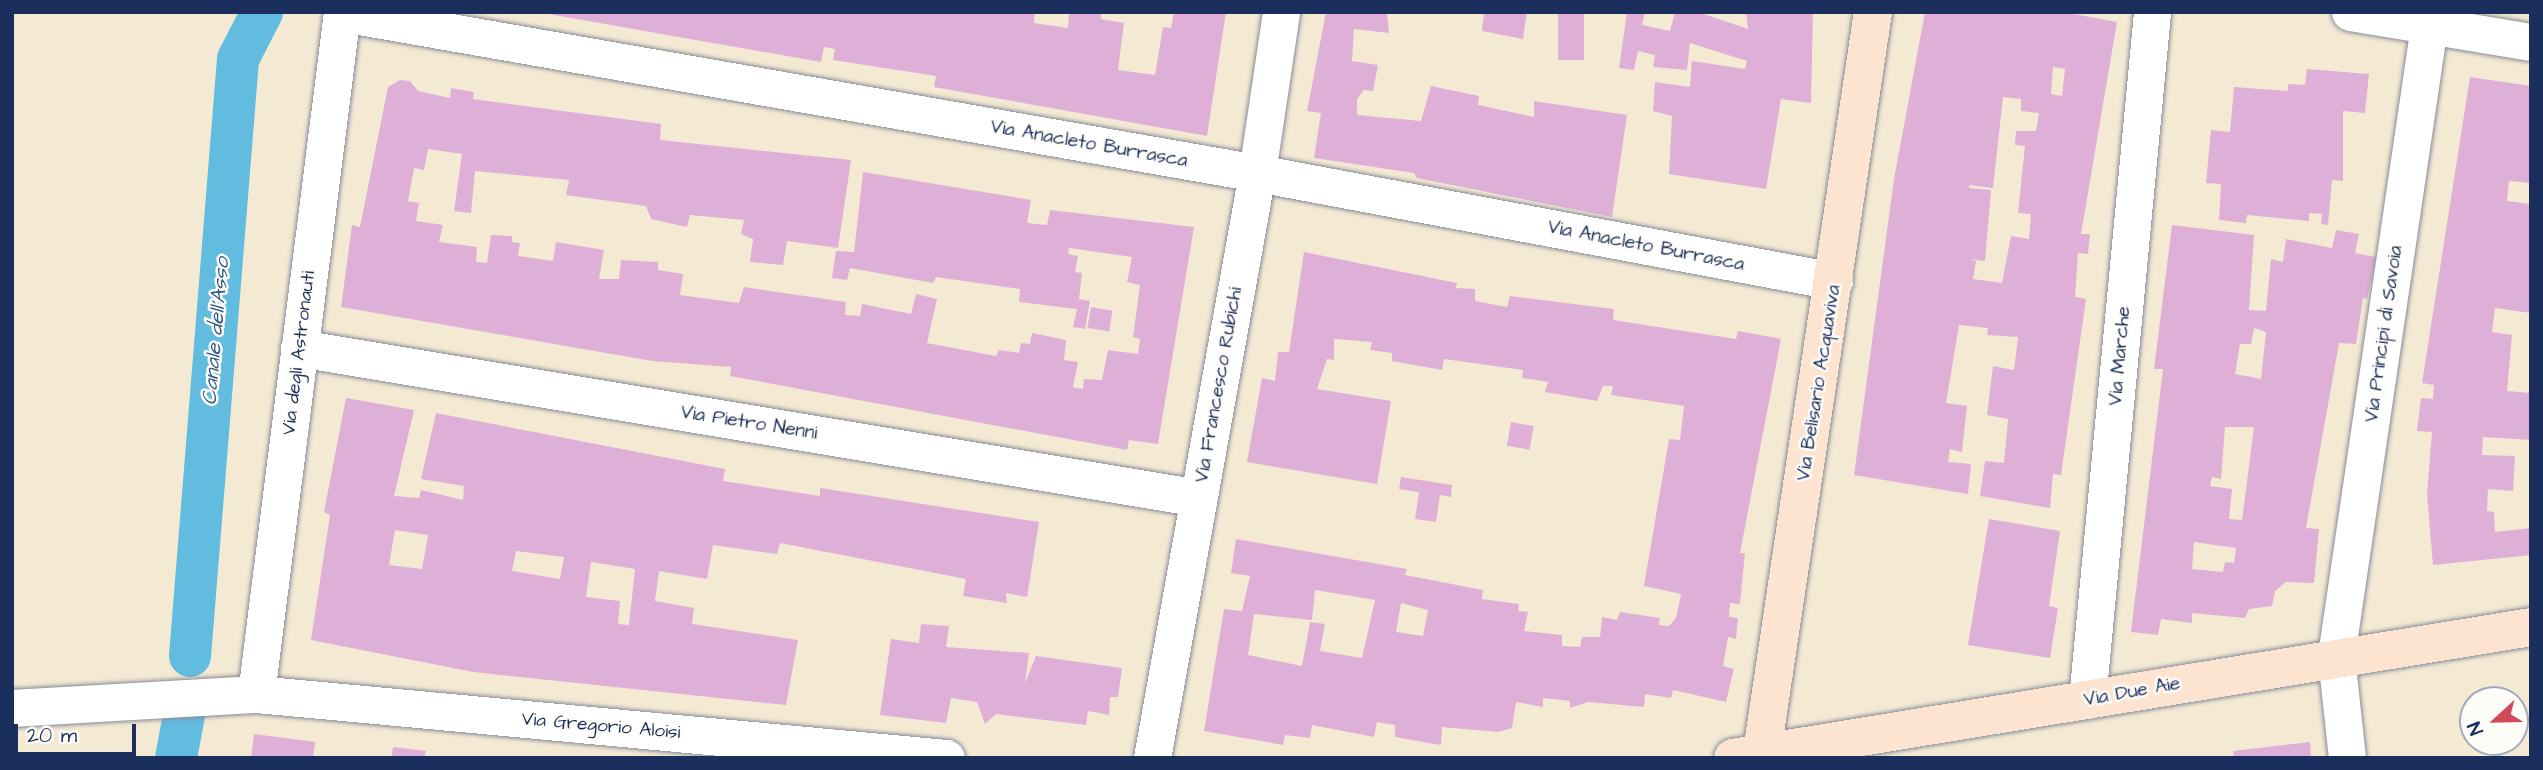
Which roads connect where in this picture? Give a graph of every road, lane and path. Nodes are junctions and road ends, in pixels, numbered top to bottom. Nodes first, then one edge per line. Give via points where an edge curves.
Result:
1 (1281, 12) edge
2 (1873, 12) edge
3 (2152, 12) edge
4 (2350, 12) edge
5 (342, 13) edge
6 (2430, 20) edge
7 (2531, 43) edge
8 (1256, 173) junction
9 (1834, 281) junction
10 (299, 348) junction
11 (1199, 498) junction
12 (2531, 627) edge
13 (2336, 656) junction
14 (239, 694) junction
15 (2087, 700) junction
16 (12, 708) edge
17 (1839, 747) edge
18 (1754, 756) edge
19 (946, 758) edge
20 (1152, 758) edge
21 (2347, 758) edge

1 - 8 street, Via Francesco Rubichi
2 - 9 street, Via Belisario Acquaviva
3 - 15 street, Via Marche
4 - 6 street
5 - 8 street, Via Anacleto Burrasca
5 - 10 street, Via degli Astronauti
6 - 7 street
6 - 13 street, Via Principi di Savoia
8 - 9 street, Via Anacleto Burrasca
8 - 11 street, Via Francesco Rubichi
9 - 18 street, Via Belisario Acquaviva
10 - 11 street, Via Pietro Nenni
10 - 14 street, Via degli Astronauti
11 - 20 street, Via Francesco Rubichi
12 - 13 street, Via Due Aie
13 - 15 street, Via Due Aie
13 - 21 street, Via Principi di Savoia
14 - 16 street, Via Gregorio Aloisi
14 - 19 street, Via Gregorio Aloisi
15 - 17 street, Via Due Aie
17 - 18 street, Via Due Aie

